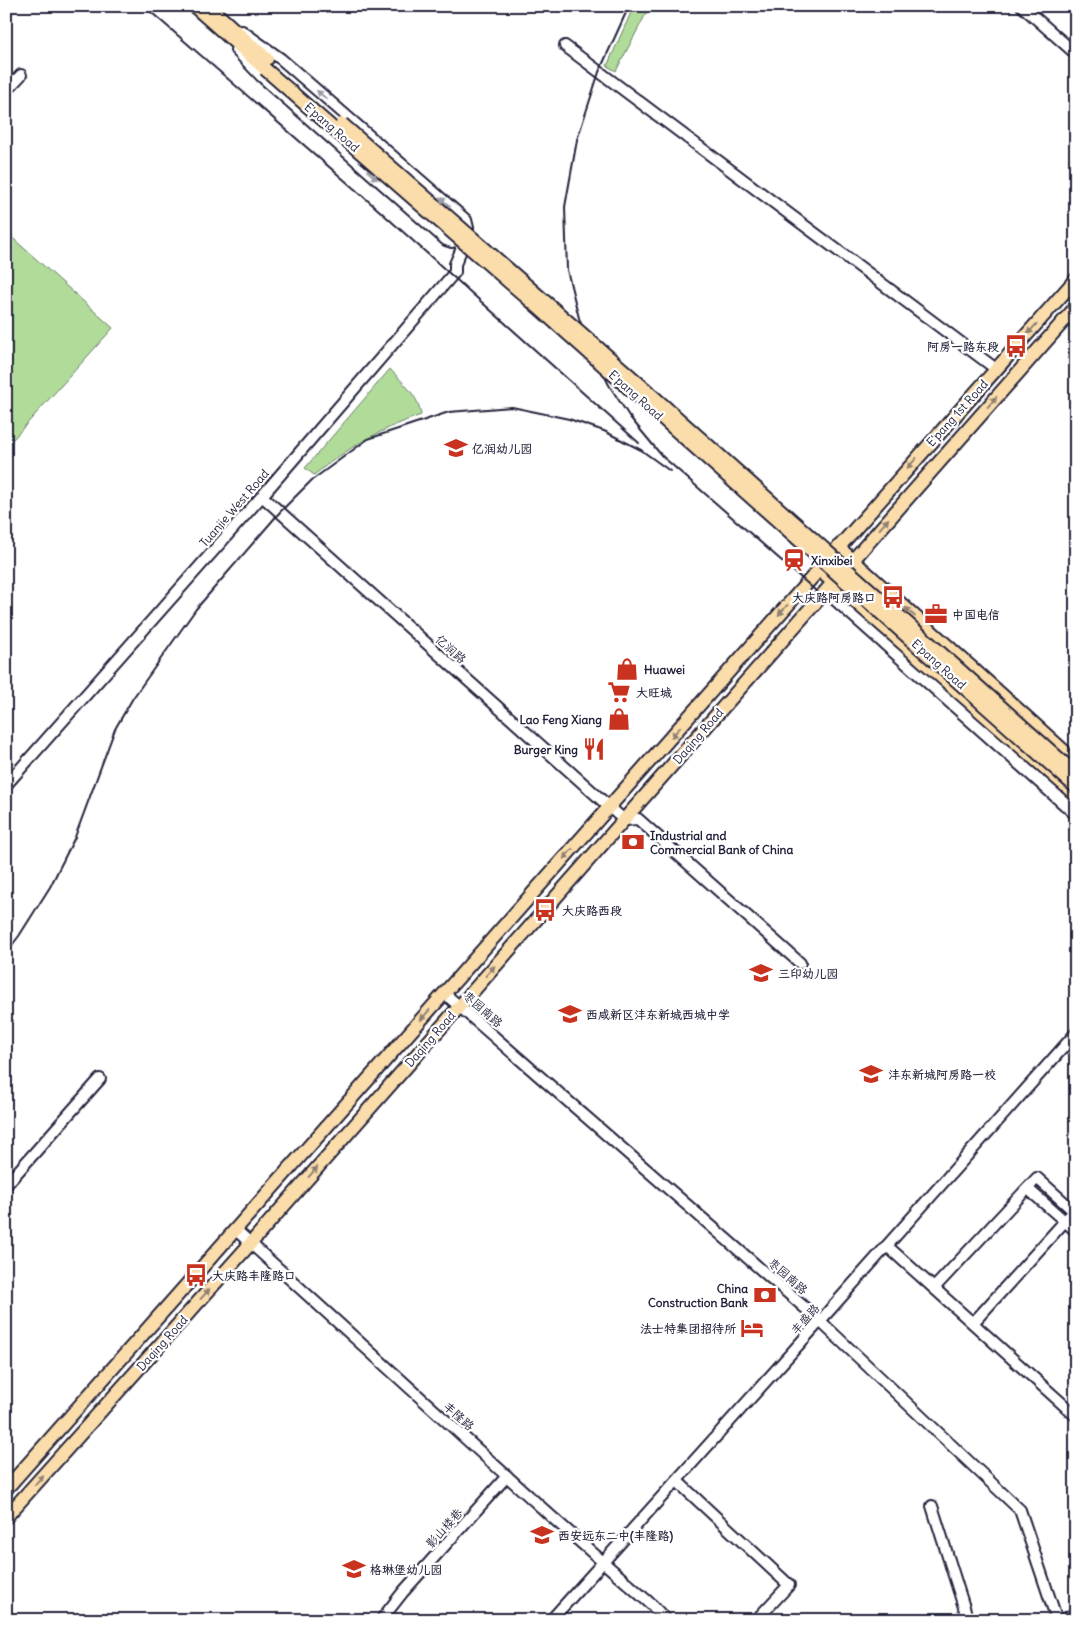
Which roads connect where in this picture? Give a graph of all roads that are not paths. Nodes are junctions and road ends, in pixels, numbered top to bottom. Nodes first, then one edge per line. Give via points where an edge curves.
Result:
1 (194, 6) edge
2 (1022, 6) edge
3 (212, 14) edge
4 (565, 46) dead end
5 (1076, 54) edge
6 (268, 65) junction
7 (21, 75) dead end
8 (6, 91) edge
9 (457, 239) junction
10 (1076, 279) edge
11 (1066, 291) junction
12 (1076, 300) edge
13 (1076, 307) edge
14 (1045, 314) junction
15 (1059, 326) junction
16 (996, 369) junction
17 (262, 496) junction
18 (838, 547) junction
19 (852, 560) junction
20 (819, 569) junction
21 (833, 582) junction
22 (1076, 762) edge
23 (1076, 774) edge
24 (6, 785) edge
25 (1076, 787) edge
26 (1076, 795) edge
27 (610, 808) junction
28 (624, 820) junction
29 (800, 963) dead end
30 (444, 993) junction
31 (460, 1006) junction
32 (1076, 1033) edge
33 (100, 1079) dead end
34 (6, 1185) edge
35 (1028, 1189) junction
36 (1075, 1212) edge
37 (1065, 1222) junction
38 (236, 1230) junction
39 (1076, 1231) edge
40 (251, 1243) junction
41 (887, 1246) junction
42 (934, 1288) junction
43 (820, 1321) junction
44 (973, 1323) junction
45 (1076, 1416) edge
46 (507, 1476) junction
47 (677, 1481) junction
48 (6, 1489) edge
49 (932, 1506) dead end
50 (6, 1517) edge
51 (604, 1562) junction
52 (1076, 1614) edge
53 (381, 1620) edge
54 (551, 1620) edge
55 (666, 1620) edge
56 (762, 1620) edge
57 (968, 1620) edge
58 (1057, 1620) edge
59 (1064, 1620) edge

1 - 3 main road, E'pang Road
2 - 5 street
3 - 6 main road, E'pang Road
3 -> 9 street via 245,60 262,76 446,240 452,242
9 -> 3 street via 468,228 466,220 281,59
4 - 16 street
6 - 23 main road, E'pang Road, bridge via 637,382
6 - 25 main road, E'pang Road, bridge
7 - 8 street
9 - 17 street, Tuanjie West Road via 462,248 455,272
10 - 11 main road, E'pang 1st Road
11 - 12 main road
11 - 14 main road, E'pang 1st Road
13 - 15 main road, E'pang 1st Road
14 - 15 main road
14 -> 16 main road, E'pang 1st Road
19 -> 15 main road, E'pang 1st Road
16 -> 18 main road, E'pang 1st Road
17 - 24 street, Tuanjie West Road
17 - 27 street, 亿润路
18 - 19 main road, E'pang Road
18 - 20 main road, Daqing Road
19 - 21 main road, Daqing Road
22 -> 19 main road, E'pang Road
20 - 21 main road, E'pang Road
20 -> 27 main road, Daqing Road
21 - 26 main road, E'pang Road
21 - 28 main road, Daqing Road
27 - 28 street, 亿润路
27 -> 30 main road, Daqing Road
28 - 29 street via 638,818
31 -> 28 main road, Daqing Road
30 - 31 street, 枣园南路
30 -> 38 main road, Daqing Road
40 -> 31 main road, Daqing Road
31 - 43 street, 枣园南路
32 - 41 street, 丰盛路
33 - 34 street
35 - 36 street via 1038,1178
35 - 37 street
35 - 42 street
36 - 37 street
37 - 39 street
37 - 44 street
38 - 40 street, 丰隆路
38 - 48 main road, Daqing Road
40 - 46 street, 丰隆路
50 -> 40 main road, Daqing Road
41 - 42 street
41 - 43 street, 丰盛路
42 - 44 street
43 - 47 street, 丰盛路
43 - 58 street, 枣园南路 via 1020,1510
44 - 45 street
46 - 51 street, 丰隆路
46 - 53 street, 影山楼巷
47 - 51 street, 丰盛路
47 - 56 street via 789,1585 760,1616
49 - 57 street
51 - 54 street, 丰盛路
51 - 55 street, 丰隆路
52 - 59 street

